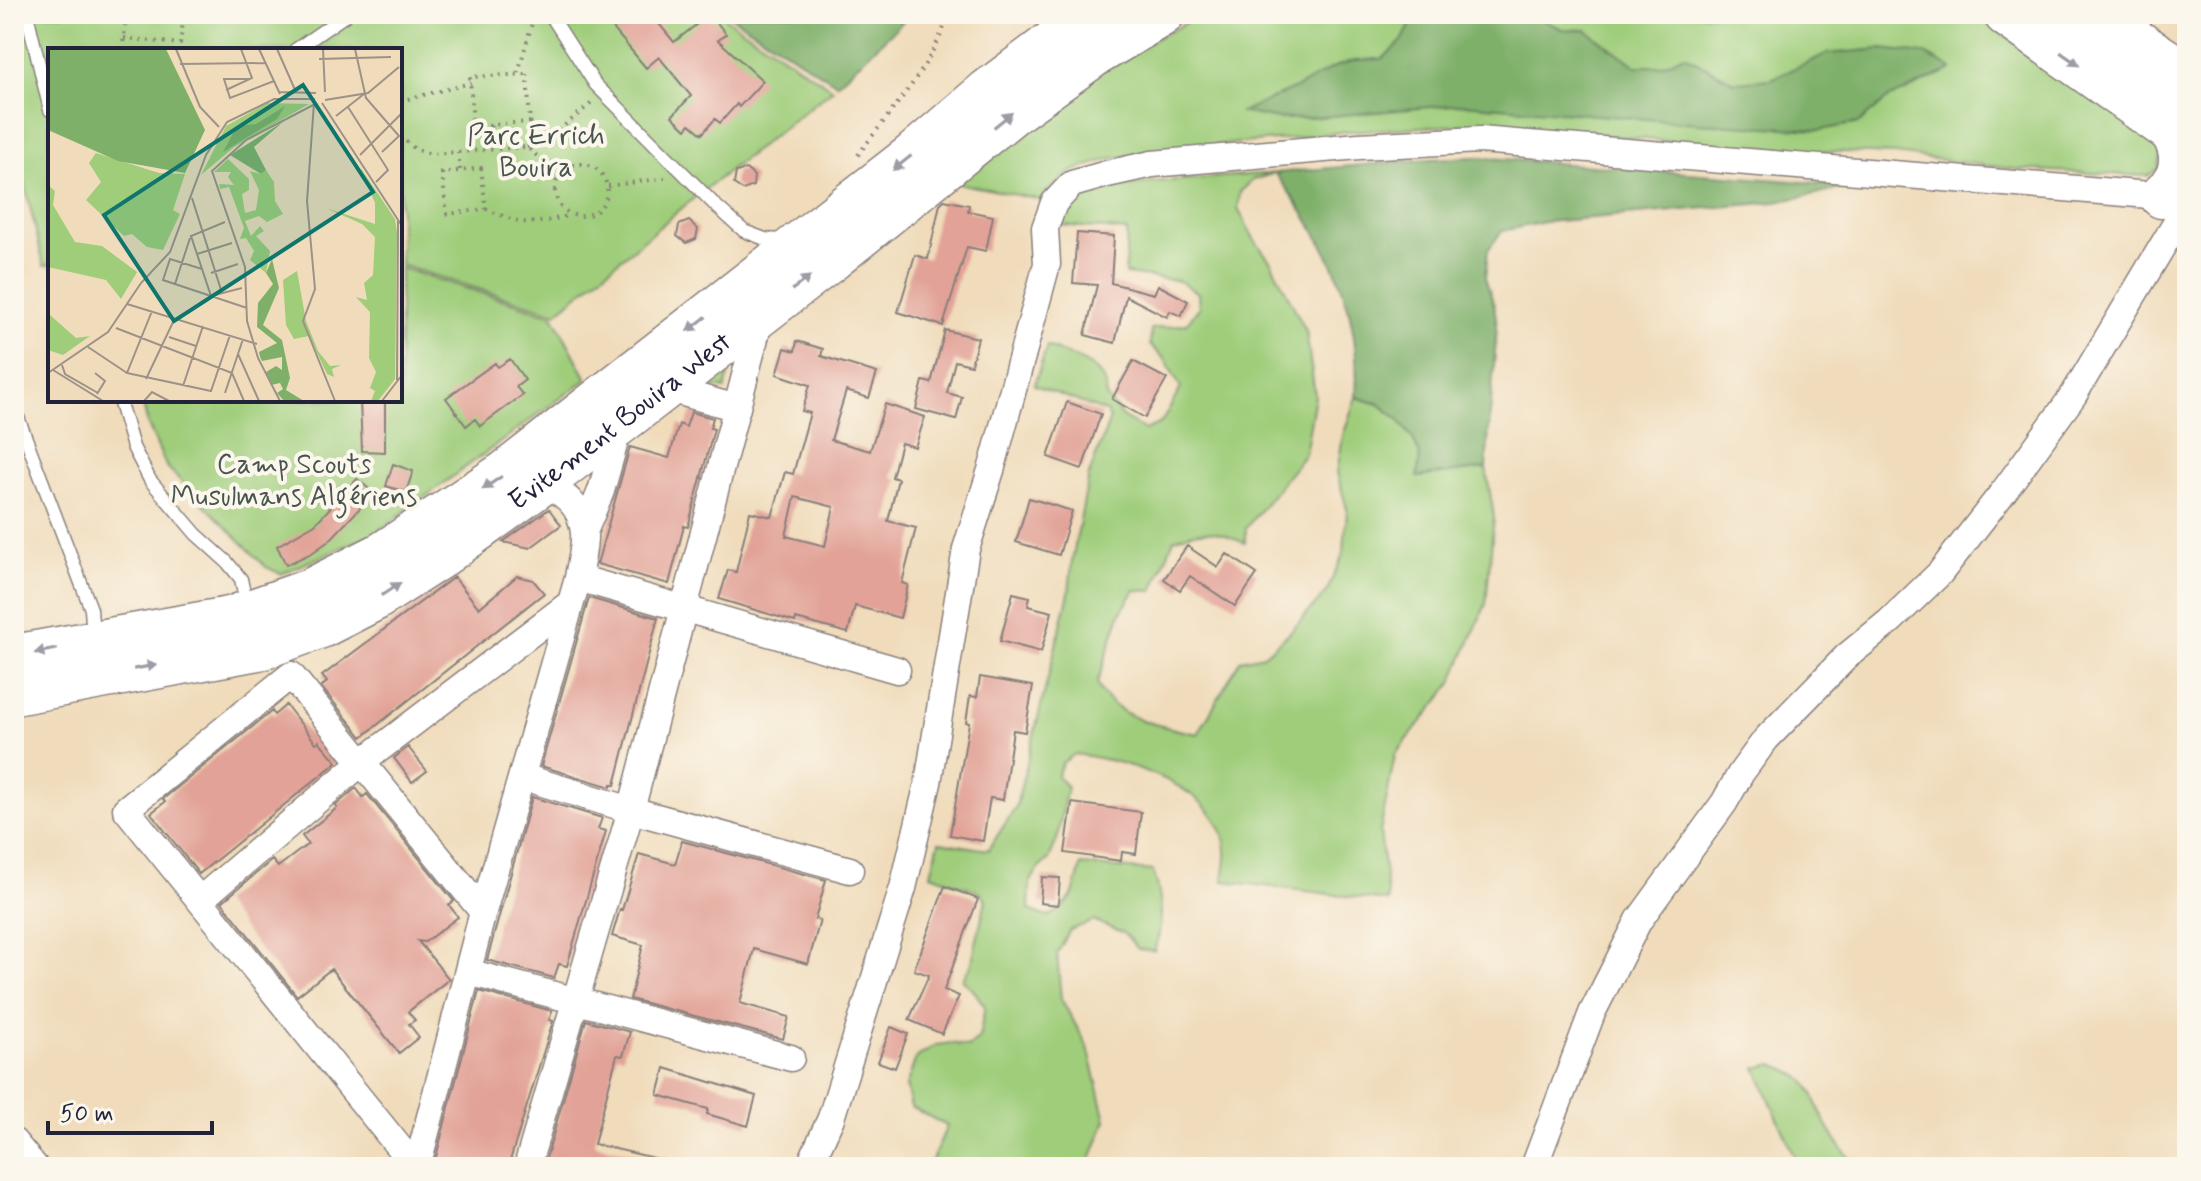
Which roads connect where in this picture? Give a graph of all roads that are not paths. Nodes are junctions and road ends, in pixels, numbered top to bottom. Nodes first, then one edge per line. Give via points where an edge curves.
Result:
1 (27, 14) edge
2 (347, 14) edge
3 (550, 14) edge
4 (1097, 14) edge
5 (1162, 14) edge
6 (2006, 14) edge
7 (2061, 14) edge
8 (2110, 14) edge
9 (298, 48) edge
10 (2187, 64) edge
11 (46, 79) edge
12 (2182, 124) edge
13 (2179, 200) edge
14 (809, 236) junction
15 (761, 315) junction
16 (649, 401) junction
17 (120, 402) edge
18 (14, 407) edge
19 (737, 408) junction
20 (539, 485) junction
21 (584, 532) junction
22 (578, 578) junction
23 (568, 605) junction
24 (685, 610) junction
25 (230, 619) junction
26 (14, 657) edge
27 (96, 659) junction
28 (897, 670) dead end
29 (14, 693) edge
30 (362, 762) junction
31 (523, 777) junction
32 (631, 810) junction
33 (850, 870) dead end
34 (201, 899) junction
35 (483, 912) junction
36 (468, 972) junction
37 (574, 999) junction
38 (791, 1058) dead end
39 (416, 1167) edge
40 (527, 1167) edge
41 (809, 1167) edge
42 (1534, 1167) edge

1 - 11 lane
2 - 9 lane
3 - 14 lane via 603,93 744,231 765,239
4 -> 14 highway, Evitement Bouira West via 988,91
15 -> 5 highway, Evitement Bouira West via 1012,113
6 -> 12 highway
7 - 12 highway
8 - 10 street
12 - 13 highway via 2182,166 2172,188
13 - 41 street via 1480,140 1152,164 1072,184 1054,203 1045,228 1047,264 966,549 928,783 903,888 836,1104
13 - 42 street via 2073,396 2004,491 1940,573 1847,656 1766,739 1639,920 1592,1013
14 -> 25 highway, Evitement Bouira West via 503,475 440,518 310,591
15 - 16 highway, Evitement Bouira West
15 - 19 street
16 - 19 street
16 - 20 highway, Evitement Bouira West
16 - 21 street via 616,438
17 - 25 lane via 150,480 241,579 244,593
18 - 27 lane via 91,609
19 - 24 street
20 - 21 street via 566,494
27 -> 20 highway, Evitement Bouira West via 263,647 321,626 374,599
21 - 22 street
22 - 23 street
22 - 24 street
23 - 30 street
23 - 31 street
24 - 28 street
24 - 32 street
25 - 27 highway, Evitement Bouira West
27 -> 26 highway, Evitement Bouira West
27 - 29 highway, Evitement Bouira West
30 - 34 street
30 - 34 street via 291,675 126,809
30 - 35 street
31 - 32 street
31 - 35 street
32 - 33 street
32 - 37 street
34 - 39 street
35 - 36 street
36 - 37 street
36 - 39 street
37 - 38 street
37 - 40 street

